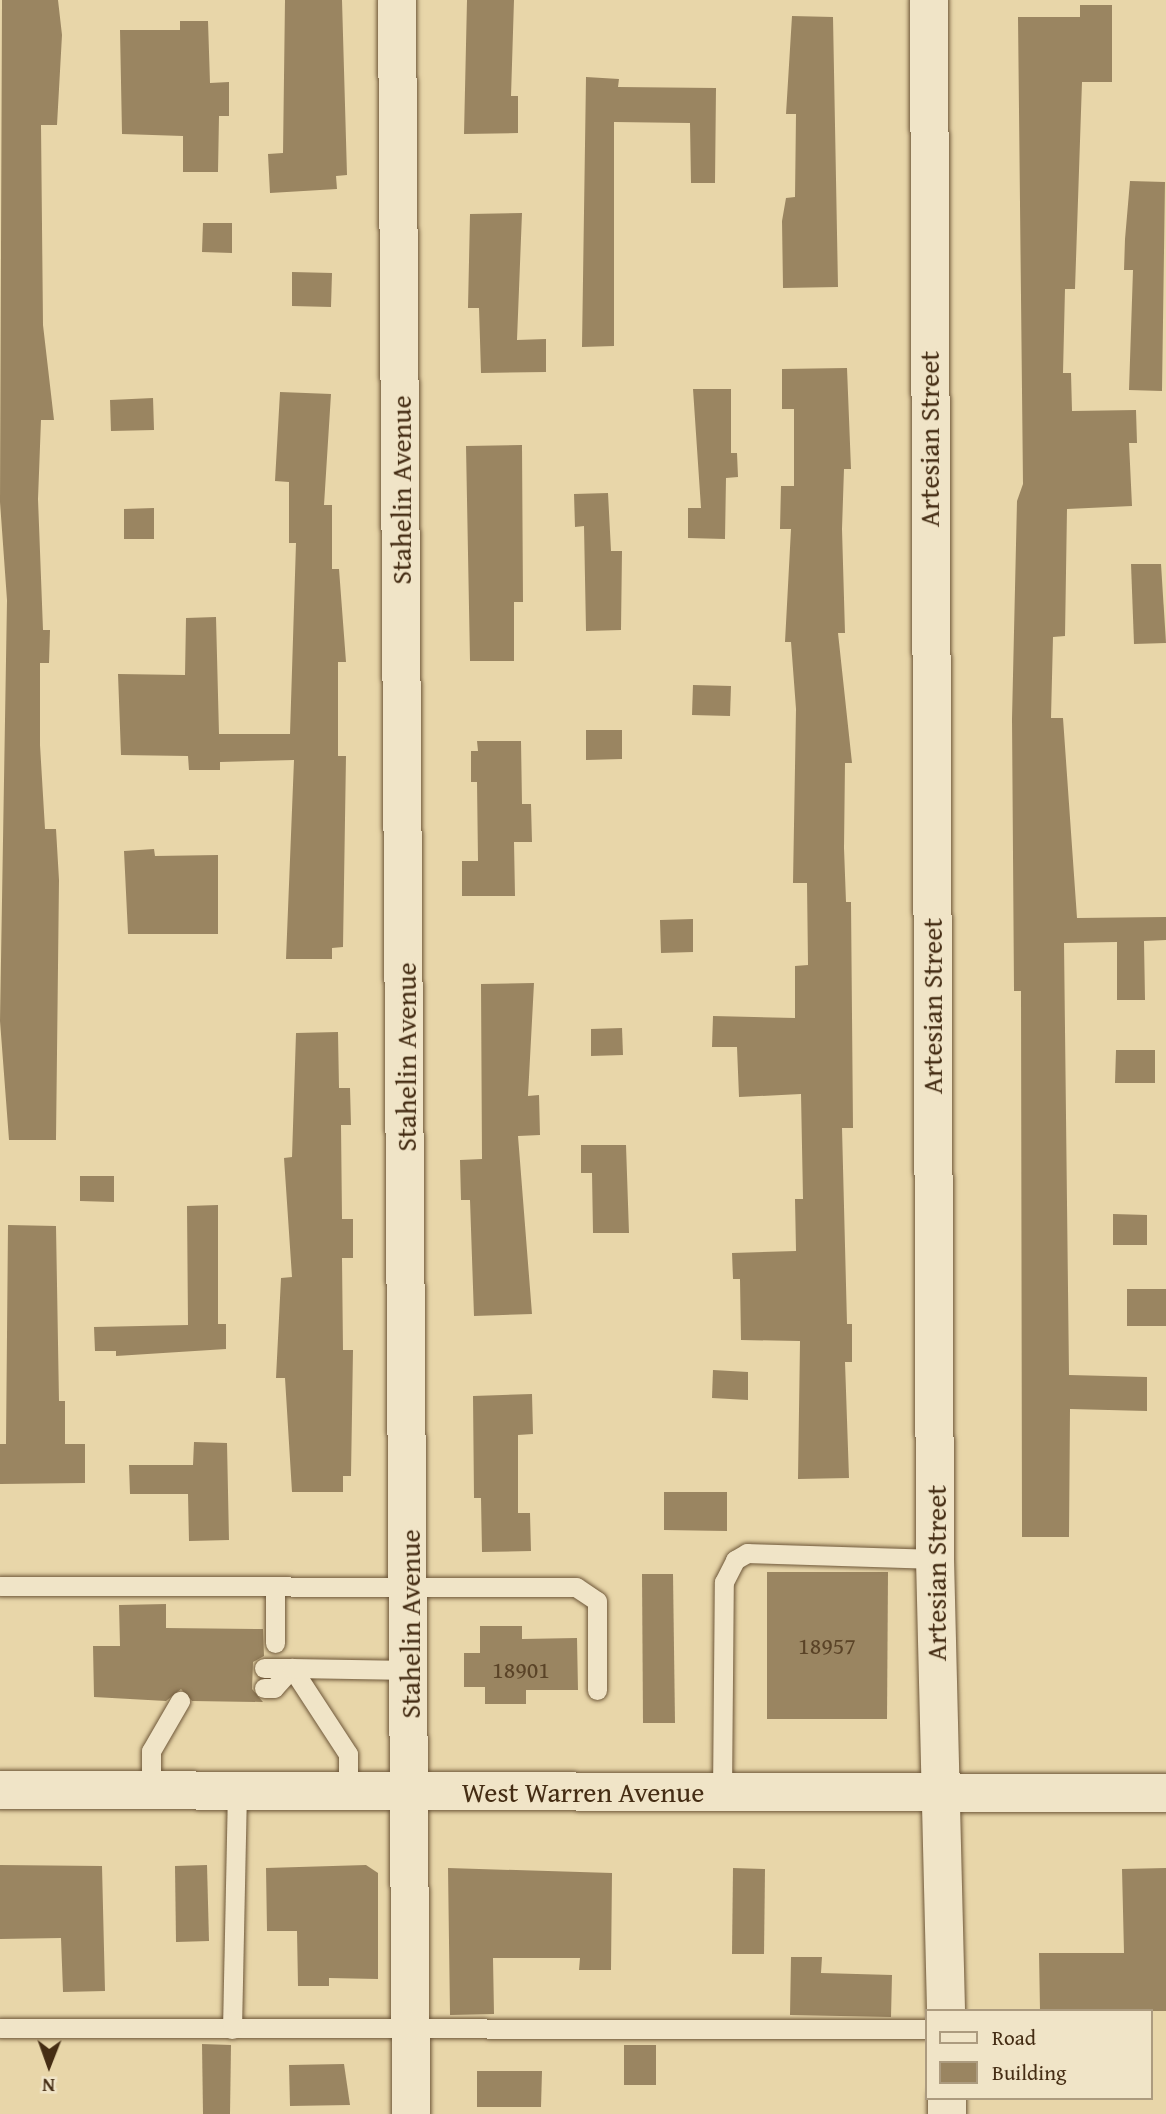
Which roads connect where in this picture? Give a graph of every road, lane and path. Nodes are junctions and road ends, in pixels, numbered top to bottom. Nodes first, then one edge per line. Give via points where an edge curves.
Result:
1 (397, 0) edge
2 (929, 0) edge
3 (935, 1559) junction
4 (0, 1586) edge
5 (275, 1587) junction
6 (410, 1588) junction
7 (264, 1668) dead end
8 (292, 1668) junction
9 (411, 1670) junction
10 (264, 1688) dead end
11 (597, 1690) dead end
12 (180, 1701) dead end
13 (0, 1790) edge
14 (237, 1790) junction
15 (151, 1791) junction
16 (348, 1791) junction
17 (410, 1791) junction
18 (722, 1793) junction
19 (1166, 1793) edge
20 (943, 1794) junction
21 (946, 2009) edge
22 (0, 2028) edge
23 (232, 2029) junction
24 (925, 2029) edge
25 (410, 2031) junction
26 (411, 2114) edge

1 - 6 street, Stahelin Avenue
2 - 3 street, Artesian Street
3 - 18 lane via 747,1553 735,1559 724,1582
3 - 20 street, Artesian Street
4 - 5 lane
5 - 6 lane
5 - 8 lane via 269,1643
6 - 9 street, Stahelin Avenue
6 - 11 lane via 589,1591 597,1601
7 - 8 lane
8 - 9 lane
8 - 10 lane via 274,1688
8 - 16 lane via 348,1754
9 - 17 street, Stahelin Avenue
12 - 15 lane via 152,1751
13 - 15 street, West Warren Avenue
14 - 15 street, West Warren Avenue
14 - 16 street, West Warren Avenue
14 - 23 lane
16 - 17 street, West Warren Avenue
17 - 18 street, West Warren Avenue
17 - 25 street, Stahelin Avenue
18 - 20 street, West Warren Avenue
19 - 20 street, West Warren Avenue
20 - 21 street, Artesian Street
22 - 23 lane
23 - 25 lane
24 - 25 lane
25 - 26 street, Stahelin Avenue

